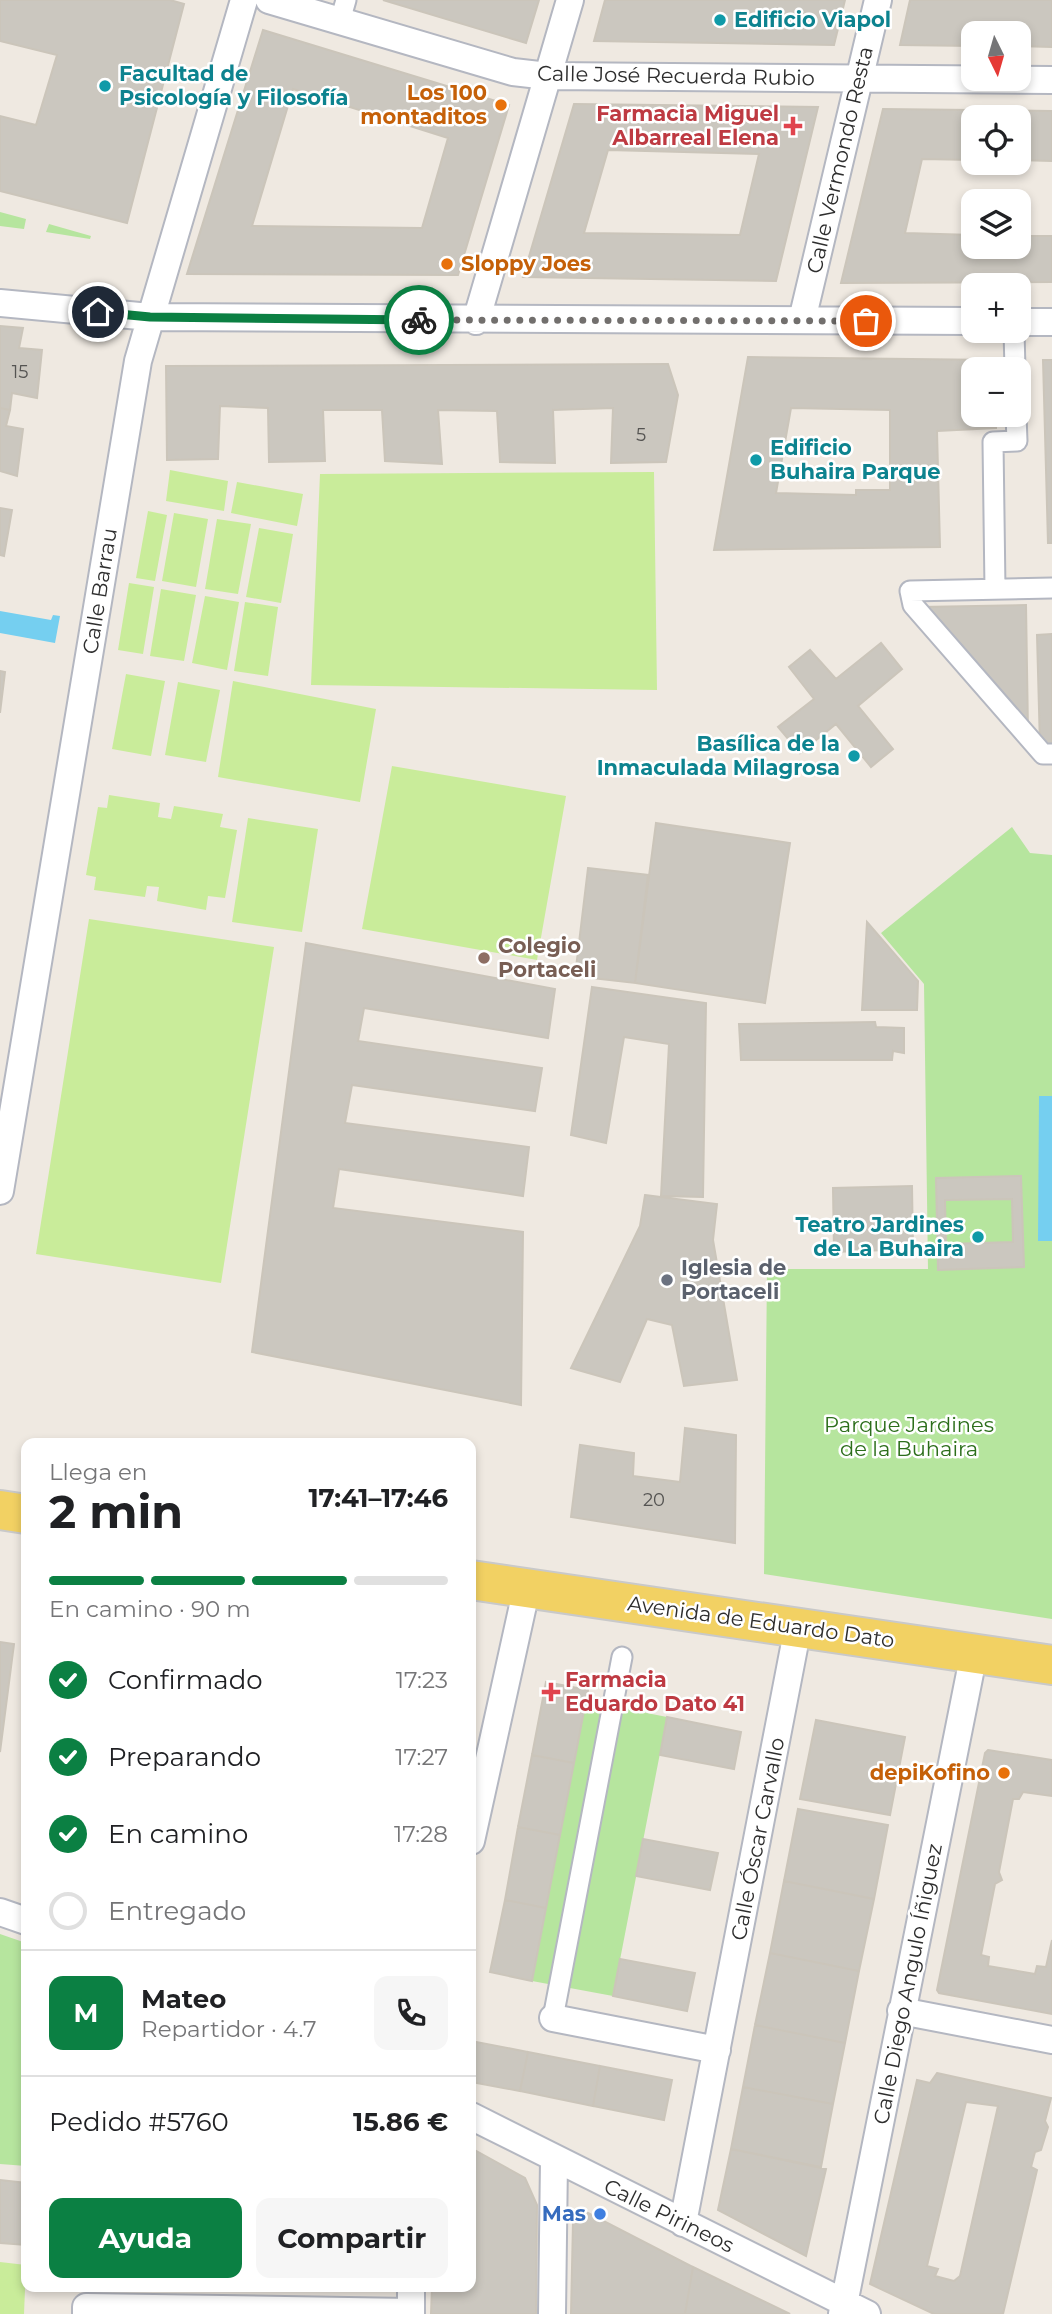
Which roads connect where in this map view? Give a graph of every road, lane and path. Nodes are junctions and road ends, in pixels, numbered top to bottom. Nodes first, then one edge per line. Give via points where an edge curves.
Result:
1 (243, 0) edge
2 (269, 0) edge
3 (570, 0) edge
4 (878, 0) edge
5 (343, 10) edge
6 (548, 76) junction
7 (859, 79) junction
8 (1052, 80) edge
9 (0, 303) edge
10 (150, 317) junction
11 (802, 320) junction
12 (476, 321) junction
13 (961, 321) edge
14 (1031, 322) edge
15 (1052, 322) edge
16 (1016, 427) edge
17 (1052, 588) edge
18 (995, 589) junction
19 (1052, 754) edge
20 (26, 1035) junction
21 (0, 1045) edge
22 (0, 1086) edge
23 (9, 1139) junction
24 (0, 1191) edge
25 (0, 1510) edge
26 (21, 1513) edge
27 (476, 1581) edge
28 (527, 1587) junction
29 (798, 1627) junction
30 (974, 1653) junction
31 (622, 1657) dead end
32 (1052, 1665) edge
33 (476, 1817) edge
34 (0, 1912) edge
35 (21, 1919) edge
36 (901, 2011) junction
37 (553, 2018) joint
38 (1052, 2040) edge
39 (717, 2050) junction
40 (476, 2119) edge
41 (554, 2160) junction
42 (683, 2223) junction
43 (411, 2304) edge
44 (851, 2310) edge
45 (86, 2311) edge
46 (208, 2311) edge
47 (552, 2314) edge

1 - 10 street, Calle Barrau
2 - 5 street, Calle José Recuerda Rubio
3 - 6 street
4 - 7 street, Calle Vermondo Resta
5 - 6 street, Calle José Recuerda Rubio via 513,72
6 - 7 street, Calle José Recuerda Rubio
6 - 12 street
7 - 8 street, Calle José Recuerda Rubio
7 - 11 street, Calle Vermondo Resta
9 - 10 street
10 - 12 street
10 - 20 street, Calle Barrau via 138,361
11 - 12 street
11 - 13 street
14 - 15 street
16 - 18 street via 1017,441 993,442
17 - 18 street
18 - 19 street via 910,591 913,605 956,655 1044,754
20 - 21 street
20 - 23 street, Calle Barrau
22 - 23 street
23 - 24 street, Calle Barrau
25 - 26 main road
27 - 28 main road, Avenida de Eduardo Dato
28 - 29 main road, Avenida de Eduardo Dato
28 - 33 street
29 - 30 main road, Avenida de Eduardo Dato
29 - 39 street, Calle Óscar Carvallo
30 - 32 main road, Avenida de Eduardo Dato
30 - 36 street, Calle Diego Angulo Íñiguez
31 - 37 street
34 - 35 street
36 - 38 street
36 - 44 street, Calle Diego Angulo Íñiguez
37 - 39 street
39 - 42 street, Calle Óscar Carvallo
40 - 41 street, Calle Pirineos
41 - 42 street, Calle Pirineos
41 - 47 street
42 - 44 street, Calle Pirineos
43 - 46 street
45 - 46 street

